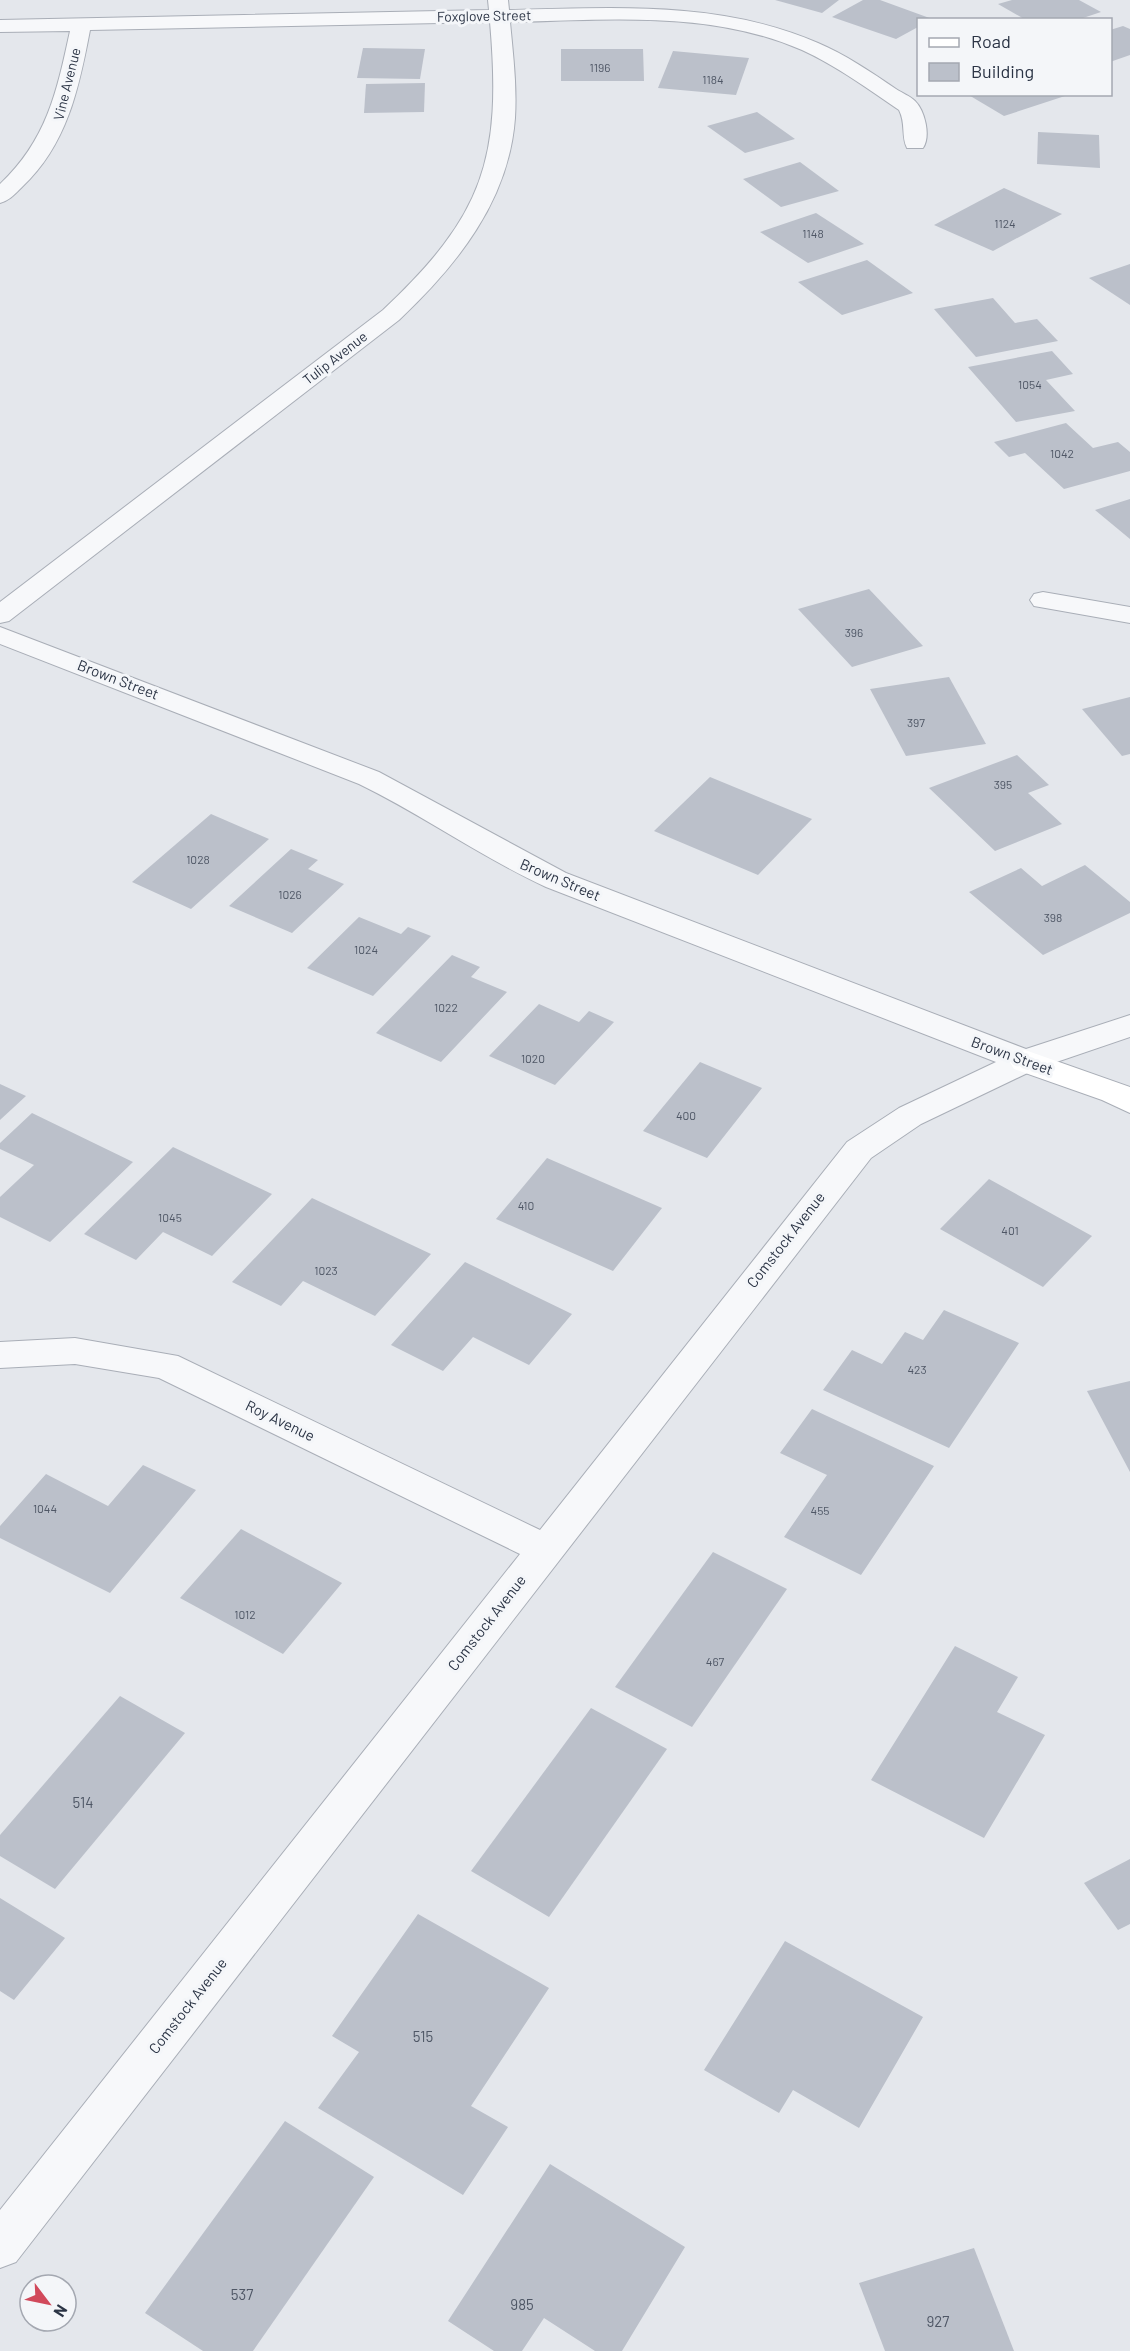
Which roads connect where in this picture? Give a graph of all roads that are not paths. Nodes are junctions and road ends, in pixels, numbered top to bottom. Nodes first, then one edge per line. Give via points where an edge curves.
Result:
1 (499, 8) edge
2 (81, 24) junction
3 (0, 26) edge
4 (915, 143) dead end
5 (0, 196) edge
6 (1043, 600) dead end
7 (0, 615) edge
8 (1130, 615) edge
9 (0, 635) edge
10 (1130, 1026) edge
11 (1025, 1060) junction
12 (1130, 1102) edge
13 (0, 1355) edge
14 (545, 1549) junction
15 (0, 2246) edge

1 - 2 street, Foxglove Street
1 - 4 street, Foxglove Street via 651,13 720,20 787,37 828,55 908,106 915,120
1 - 7 street, Tulip Avenue via 503,132 483,204 447,258 391,315
2 - 3 street, Foxglove Street
2 - 5 street, Vine Avenue via 65,101 54,131 34,160
6 - 8 street
9 - 11 street, Brown Street via 407,794 501,854 556,880
10 - 11 street, Comstock Avenue
11 - 12 street, Brown Street
11 - 14 street, Comstock Avenue via 910,1116 859,1150
13 - 14 street, Roy Avenue via 75,1351 166,1366
14 - 15 street, Comstock Avenue

